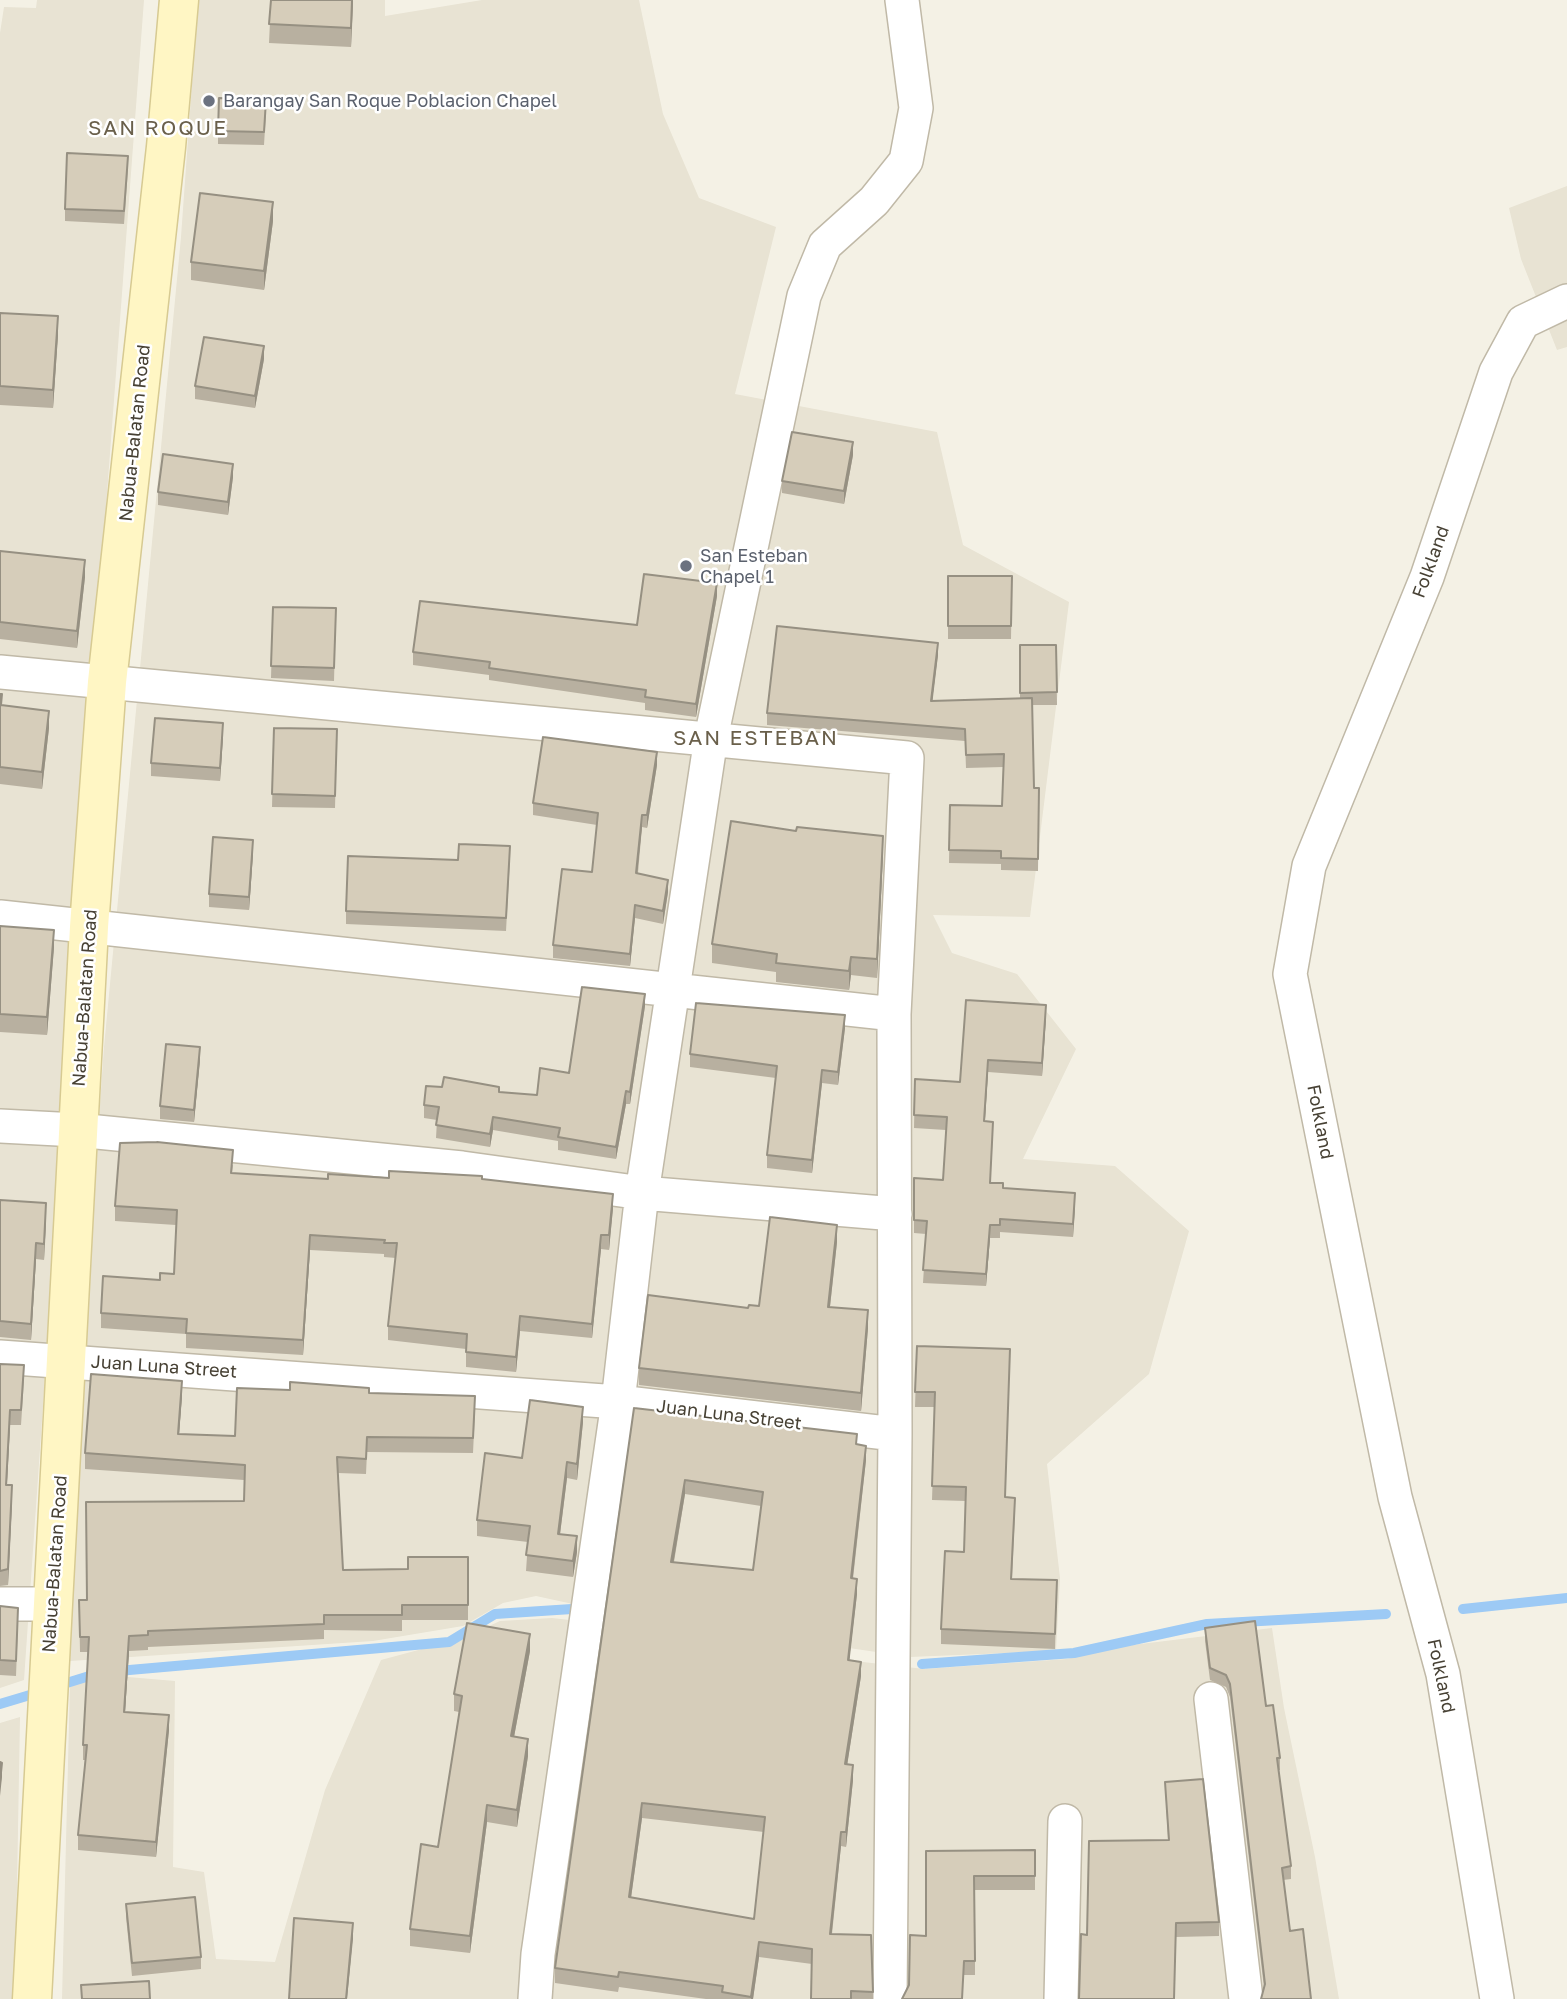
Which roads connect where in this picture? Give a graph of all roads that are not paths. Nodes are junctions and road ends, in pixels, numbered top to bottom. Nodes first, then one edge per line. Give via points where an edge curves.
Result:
1 (180, 0) edge
2 (902, 0) edge
3 (1567, 301) edge
4 (0, 672) edge
5 (107, 682) junction
6 (711, 738) junction
7 (0, 917) edge
8 (89, 928) junction
9 (673, 991) junction
10 (894, 1014) junction
11 (0, 1126) edge
12 (77, 1130) junction
13 (642, 1193) junction
14 (895, 1214) junction
15 (0, 1357) edge
16 (68, 1360) junction
17 (618, 1402) junction
18 (895, 1434) junction
19 (0, 1604) edge
20 (51, 1604) junction
21 (1210, 1699) dead end
22 (1065, 1821) dead end
23 (32, 1999) edge
24 (535, 1999) edge
25 (890, 1999) edge
26 (1061, 1999) edge
27 (1246, 1999) edge
28 (1497, 1999) edge

1 - 5 main road, Nabua-Balatan Road
2 - 6 street via 916,108 906,161 874,201 825,245 804,296
3 - 28 street, Folkland via 1523,322 1496,372 1427,577 1309,866 1290,974 1395,1497 1443,1674
4 - 5 street
5 - 6 street
5 - 8 main road, Nabua-Balatan Road
6 - 9 street
6 - 10 street via 907,758
7 - 8 street
8 - 9 street
8 - 12 main road, Nabua-Balatan Road
9 - 10 street
9 - 13 street
10 - 14 street
11 - 12 street
12 - 13 street via 462,1168
12 - 16 main road, Nabua-Balatan Road
13 - 14 street
13 - 17 street
14 - 18 street
15 - 16 street, Juan Luna Street
16 - 17 street, Juan Luna Street
16 - 20 main road, Nabua-Balatan Road
17 - 18 street, Juan Luna Street
17 - 24 street
18 - 25 street
19 - 20 street
20 - 23 main road, Nabua-Balatan Road
21 - 27 street
22 - 26 street

